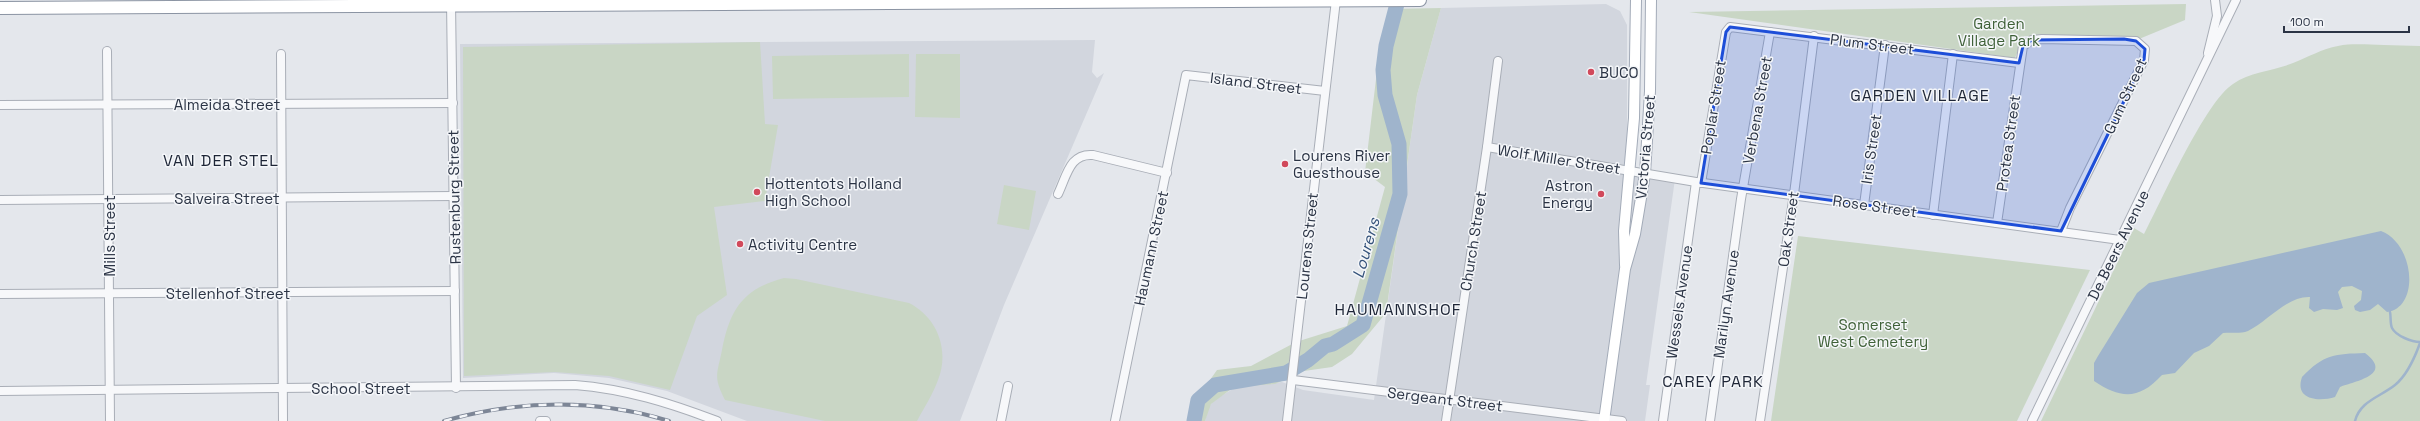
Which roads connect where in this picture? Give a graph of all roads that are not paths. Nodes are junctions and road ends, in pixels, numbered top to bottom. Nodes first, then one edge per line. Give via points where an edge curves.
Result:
1 (1420, 0) edge
2 (1636, 0) edge
3 (1651, 0) edge
4 (2215, 0) edge
5 (2236, 0) edge
6 (1336, 1) edge
7 (719, 2) edge
8 (451, 3) edge
9 (0, 8) edge
10 (1726, 32) joint
11 (1770, 32) junction
12 (1814, 36) junction
13 (1885, 45) junction
14 (107, 51) dead end
15 (281, 54) dead end
16 (1954, 54) junction
17 (1498, 61) dead end
18 (2019, 63) junction
19 (2204, 69) junction
20 (1186, 75) joint
21 (1325, 91) junction
22 (453, 103) junction
23 (281, 104) junction
24 (0, 105) edge
25 (108, 105) junction
26 (1487, 147) junction
27 (1630, 171) junction
28 (1167, 172) junction
29 (1645, 174) junction
30 (1699, 183) junction
31 (1743, 188) junction
32 (1058, 194) dead end
33 (1794, 194) junction
34 (454, 196) junction
35 (282, 198) junction
36 (108, 199) junction
37 (0, 200) edge
38 (1864, 205) junction
39 (1933, 215) junction
40 (1997, 223) junction
41 (2061, 231) junction
42 (2120, 240) junction
43 (1625, 269) junction
44 (455, 291) junction
45 (283, 292) junction
46 (0, 294) edge
47 (109, 294) junction
48 (1293, 376) junction
49 (1008, 386) dead end
50 (456, 388) junction
51 (284, 389) junction
52 (110, 390) junction
53 (0, 391) edge
54 (1449, 400) junction
55 (1604, 420) edge
56 (110, 421) edge
57 (284, 421) edge
58 (541, 421) edge
59 (546, 421) edge
60 (717, 421) edge
61 (1001, 421) edge
62 (1116, 421) edge
63 (1287, 421) edge
64 (1446, 421) edge
65 (1622, 421) edge
66 (1663, 421) edge
67 (1710, 421) edge
68 (1760, 421) edge
69 (2032, 421) edge

1 - 6 highway
2 - 27 main road, Victoria Street
3 - 29 main road, Victoria Street via 1650,91
4 - 19 street, De Beers Avenue via 2217,16
5 - 19 street, De Beers Avenue
6 - 7 highway
6 - 21 street, Lourens Street
7 - 8 highway
8 - 9 highway
8 - 22 street, Rustenburg Street
10 - 11 street, Plum Street via 1730,27
10 - 30 street, Poplar Street
11 - 12 street, Plum Street
11 - 31 street, Verbena Street
12 - 13 street, Plum Street
12 - 33 street, Oak Street
13 - 16 street, Plum Street
13 - 38 street, Iris Street
14 - 25 street, Mills Street
15 - 23 street
16 - 18 street, Plum Street
16 - 39 street
17 - 26 street, Church Street
18 - 40 street, Protea Street
18 - 41 street, Gum Street via 2023,46 2032,40 2124,39 2136,40 2144,49 2144,60 2067,214
19 - 42 street, De Beers Avenue
20 - 21 street, Island Street
20 - 28 street, Haumann Street
21 - 48 street, Lourens Street
22 - 23 street, Almeida Street
22 - 34 street, Rustenburg Street
23 - 25 street, Almeida Street
23 - 35 street
24 - 25 street, Almeida Street
25 - 36 street, Mills Street
26 - 27 street, Wolf Miller Street
26 - 54 street, Church Street
27 - 29 street, Rose Street
27 - 43 main road, Victoria Street via 1624,231
28 - 32 street via 1093,155 1082,155 1075,158
28 - 62 street, Haumann Street
29 - 30 street, Rose Street
29 - 43 main road, Victoria Street via 1635,234
30 - 31 street, Rose Street
30 - 66 street, Wessels Avenue
31 - 33 street, Rose Street
31 - 67 street, Marilyn Avenue
33 - 38 street, Rose Street
33 - 68 street, Oak Street
34 - 35 street, Salveira Street
34 - 44 street, Rustenburg Street
35 - 36 street, Salveira Street
35 - 45 street
36 - 37 street, Salveira Street
36 - 47 street, Mills Street
38 - 39 street, Rose Street
39 - 40 street, Rose Street
40 - 41 street, Rose Street
41 - 42 street, Rose Street
42 - 69 street, De Beers Avenue
43 - 55 main road, Victoria Street
44 - 45 street, Stellenhof Street
44 - 50 street, Rustenburg Street
45 - 47 street, Stellenhof Street
45 - 51 street
46 - 47 street, Stellenhof Street
47 - 52 street, Mills Street
48 - 54 street, Sergeant Street
48 - 63 street, Lourens Street
49 - 61 street
50 - 51 street, School Street
50 - 60 street, School Street via 552,385 597,387 670,404
51 - 52 street, School Street
51 - 57 street
52 - 53 street, School Street
52 - 56 street, Mills Street
54 - 55 street, Sergeant Street
54 - 64 street, Church Street
55 - 65 street, Sergeant Street
58 - 59 street

